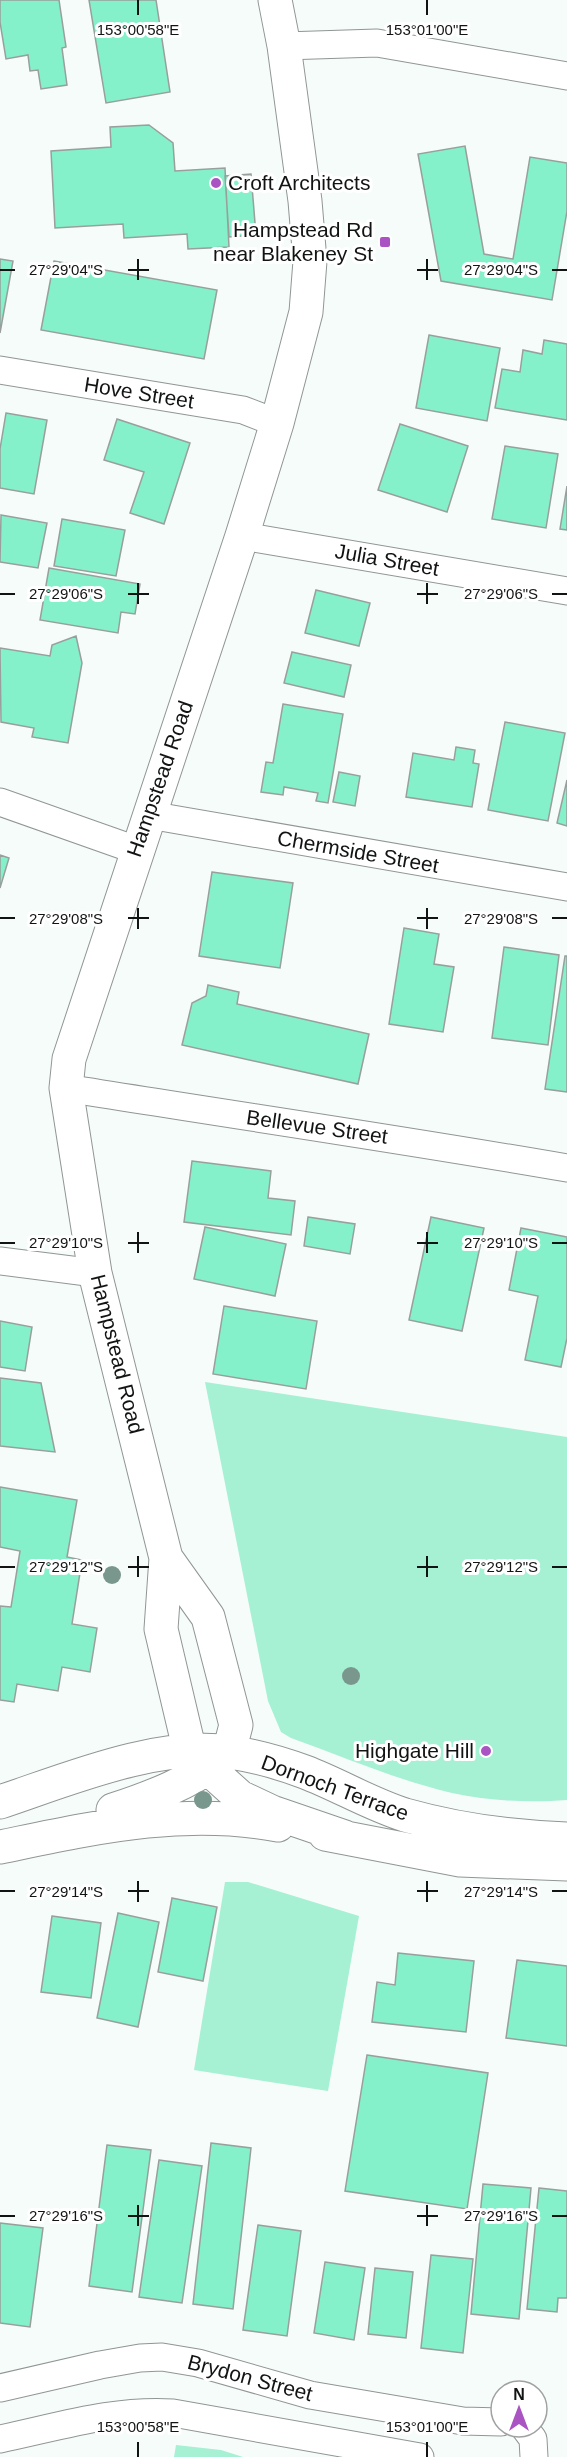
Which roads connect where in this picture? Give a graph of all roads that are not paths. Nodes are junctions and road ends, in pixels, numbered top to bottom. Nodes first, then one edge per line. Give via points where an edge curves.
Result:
1 (275, 0) edge
2 (284, 46) junction
3 (567, 76) edge
4 (0, 370) edge
5 (277, 423) junction
6 (242, 536) junction
7 (567, 591) edge
8 (0, 802) edge
9 (149, 815) junction
10 (136, 850) junction
11 (567, 887) edge
12 (66, 1088) junction
13 (567, 1168) edge
14 (0, 1261) edge
15 (95, 1273) junction
16 (166, 1558) junction
17 (209, 1758) junction
18 (0, 1802) edge
19 (345, 1838) junction
20 (567, 1839) edge
21 (0, 1847) edge
22 (567, 1864) edge
23 (0, 2388) edge
24 (489, 2422) edge
25 (0, 2439) edge
26 (533, 2439) edge
27 (420, 2457) edge
28 (534, 2457) edge

1 - 2 street, Hampstead Road
2 - 3 street via 377,43
2 - 5 street, Hampstead Road via 310,261 306,312
4 - 5 street, Hove Street via 243,410
5 - 6 street, Hampstead Road
6 - 7 street, Julia Street
6 - 9 street, Hampstead Road
8 - 10 street
9 - 10 street, Hampstead Road
9 - 11 street, Chermside Street
10 - 12 street, Hampstead Road via 69,1059
12 - 13 street, Bellevue Street
12 - 15 street, Hampstead Road
14 - 15 street
15 - 16 street, Hampstead Road
16 - 17 street, Hampstead Road via 161,1629
16 - 17 street, Hampstead Road via 208,1617 236,1725
17 - 18 street, Dornoch Terrace via 155,1756
17 - 19 street via 240,1797
17 - 20 street, Dornoch Terrace via 276,1763 405,1815 477,1832
17 - 21 street via 157,1796
19 - 21 street, Dornoch Terrace via 251,1820 173,1818 108,1825
19 - 22 street, Dornoch Terrace via 460,1860
23 - 24 street, Brydon Street via 100,2365 162,2357 310,2395 463,2421
25 - 27 street, Brydon Street via 146,2411
26 - 28 street

